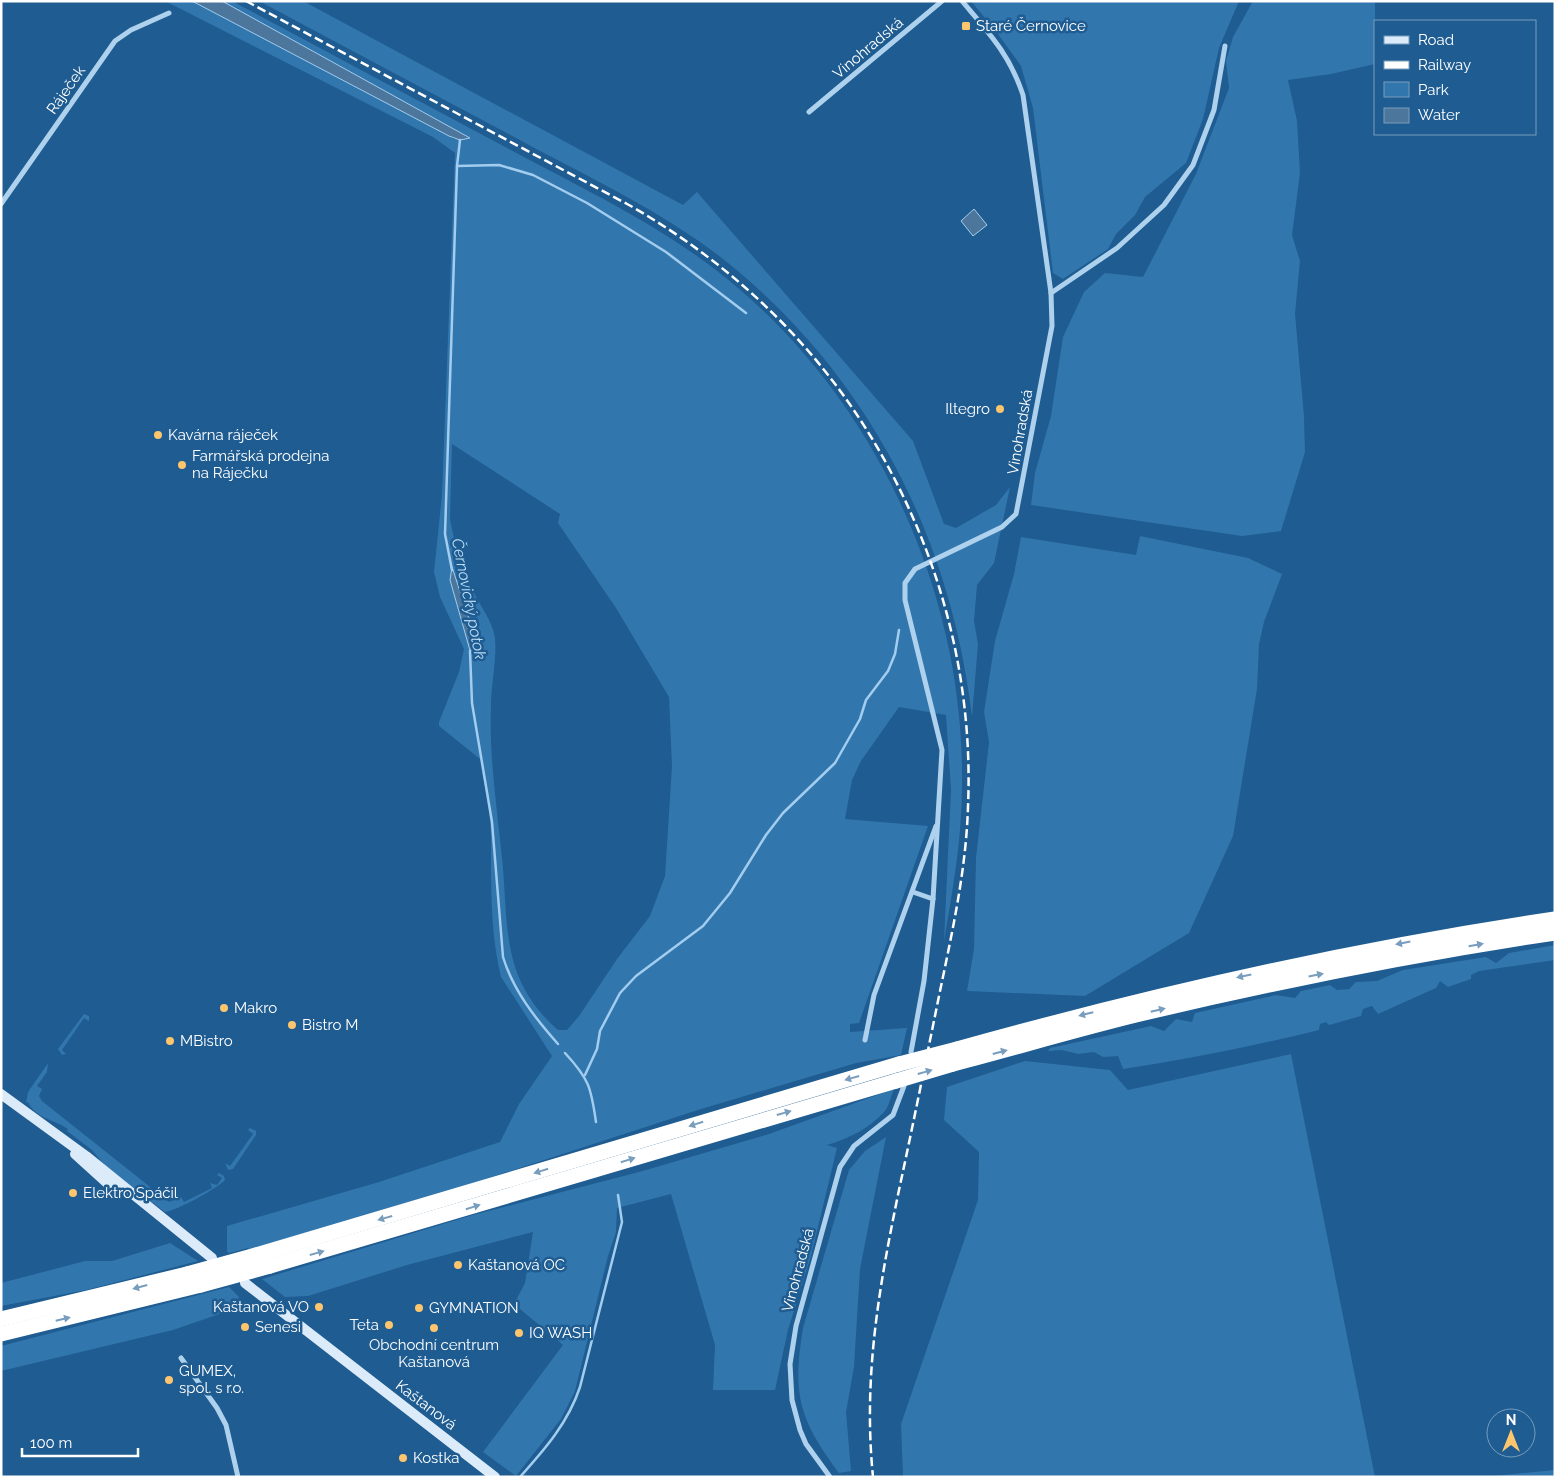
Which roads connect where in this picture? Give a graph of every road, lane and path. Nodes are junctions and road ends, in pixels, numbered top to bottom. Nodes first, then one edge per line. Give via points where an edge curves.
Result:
1 (942, 1) edge
2 (962, 1) edge
3 (169, 13) dead end
4 (1225, 46) dead end
5 (809, 112) dead end
6 (1, 204) edge
7 (1051, 293) junction
8 (938, 819) junction
9 (913, 892) junction
10 (933, 899) junction
11 (1555, 919) edge
12 (1555, 932) edge
13 (865, 1040) dead end
14 (911, 1052) dead end
15 (900, 1084) junction
16 (1, 1094) edge
17 (212, 1258) dead end
18 (245, 1283) dead end
19 (1, 1319) edge
20 (1, 1334) edge
21 (182, 1358) dead end
22 (238, 1477) edge
23 (495, 1477) edge
24 (830, 1477) edge

1 - 5 street, Vinohradská
2 - 7 street, Vinohradská via 1006,54 1021,89
3 - 6 street, Ráječek via 130,30 116,41
4 - 7 street via 1214,110 1193,165 1164,205 1117,248
7 - 8 street, Vinohradská via 1052,326 1016,514 1002,527 922,565 910,574 905,583 905,600 942,750
8 - 9 street, Vinohradská
8 - 10 street, Vinohradská
9 - 10 street
9 - 13 street, Vinohradská via 874,995
10 - 14 street, Vinohradská via 924,981
11 -> 19 highway, bridge via 1411,941 1131,1003 899,1064 256,1256
15 -> 12 highway, bridge via 953,1064 1134,1016 1412,956
20 -> 15 highway, bridge via 270,1266
15 - 24 street, Vinohradská via 893,1115 854,1146 840,1167 796,1326 790,1369 794,1408 806,1444
16 - 17 main road via 62,1141 107,1183 129,1192
18 - 23 main road, Kaštanová
21 - 22 street via 218,1408 226,1426

